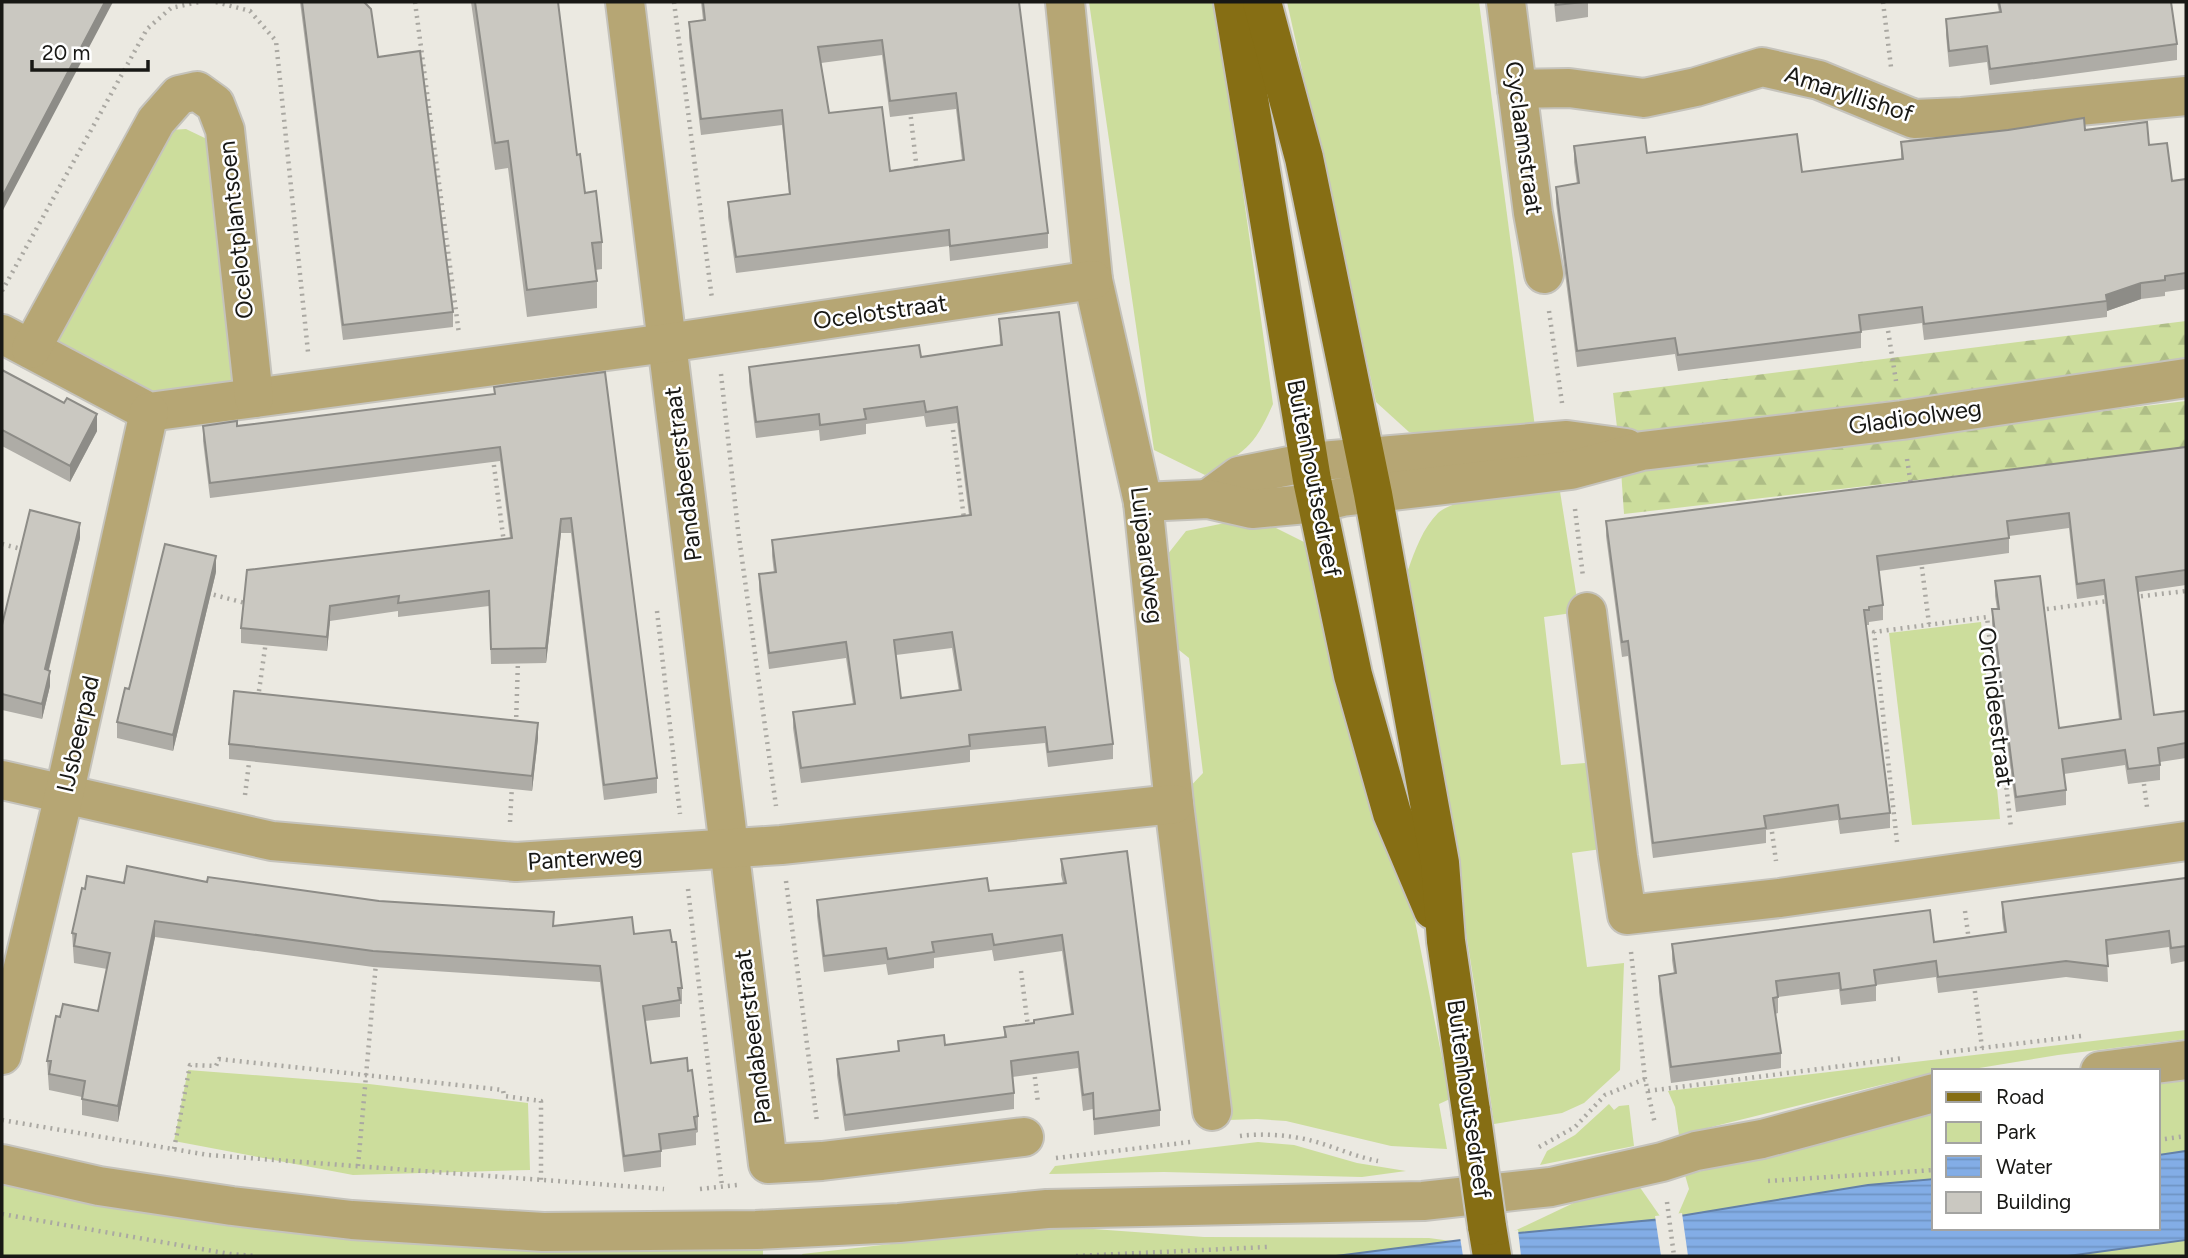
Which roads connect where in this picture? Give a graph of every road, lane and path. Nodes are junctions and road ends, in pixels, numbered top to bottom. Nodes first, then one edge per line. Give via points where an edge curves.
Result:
1 (199, 2) edge
2 (216, 2) edge
3 (415, 2) edge
4 (625, 2) edge
5 (674, 2) edge
6 (1065, 2) edge
7 (1233, 2) edge
8 (1262, 2) edge
9 (1506, 2) edge
10 (1883, 2) edge
11 (1892, 71) dead end
12 (1517, 89) junction
13 (2186, 96) edge
14 (909, 107) edge
15 (918, 173) edge
16 (1544, 274) dead end
17 (1093, 280) junction
18 (2, 291) edge
19 (717, 336) junction
20 (16, 342) edge
21 (667, 343) junction
22 (464, 370) junction
23 (2186, 378) edge
24 (312, 390) junction
25 (254, 398) junction
26 (149, 412) junction
27 (953, 430) dead end
28 (493, 451) edge
29 (1642, 451) junction
30 (1366, 457) junction
31 (1309, 462) junction
32 (1373, 494) junction
33 (1209, 499) junction
34 (1143, 502) junction
35 (1317, 503) junction
36 (964, 520) edge
37 (2, 544) edge
38 (505, 548) edge
39 (27, 550) edge
40 (2186, 591) edge
41 (205, 593) edge
42 (2133, 597) edge
43 (2120, 599) edge
44 (258, 606) edge
45 (657, 607) dead end
46 (2027, 611) edge
47 (1587, 612) dead end
48 (2000, 615) edge
49 (1987, 617) junction
50 (1874, 632) junction
51 (1862, 633) edge
52 (267, 635) edge
53 (517, 657) edge
54 (258, 701) edge
55 (516, 725) edge
56 (251, 754) edge
57 (2141, 764) edge
58 (2, 780) edge
59 (512, 780) edge
60 (64, 795) junction
61 (1174, 804) junction
62 (1770, 819) edge
63 (240, 834) junction
64 (2169, 843) edge
65 (781, 845) junction
66 (730, 848) junction
67 (684, 851) junction
68 (507, 861) junction
69 (2015, 865) junction
70 (1961, 872) junction
71 (1901, 881) junction
72 (1780, 898) junction
73 (1628, 915) junction
74 (1446, 941) junction
75 (1970, 953) edge
76 (377, 956) edge
77 (1021, 971) dead end
78 (1974, 980) edge
79 (1030, 1038) edge
80 (1982, 1048) dead end
81 (2, 1055) edge
82 (2186, 1060) edge
83 (1033, 1065) edge
84 (2116, 1069) edge
85 (367, 1075) junction
86 (1932, 1094) edge
87 (2, 1120) edge
88 (1216, 1130) junction
89 (2186, 1136) edge
90 (1024, 1137) junction
91 (2160, 1140) edge
92 (174, 1149) junction
93 (1533, 1150) dead end
94 (822, 1161) junction
95 (1391, 1163) dead end
96 (2, 1164) edge
97 (768, 1164) junction
98 (358, 1166) junction
99 (1932, 1170) edge
100 (541, 1180) junction
101 (1763, 1181) dead end
102 (722, 1186) junction
103 (673, 1189) dead end
104 (698, 1189) dead end
105 (1667, 1208) dead end
106 (2, 1214) edge
107 (1276, 1246) dead end
108 (257, 1256) edge
109 (1076, 1256) edge
110 (1492, 1256) edge
111 (1674, 1256) edge

1 - 18 path via 172,8 147,29
2 - 24 path via 250,11 276,41
3 - 22 path
4 - 21 street, Pandabeerstraat
5 - 19 path
6 - 17 street, Luipaardweg
7 - 31 main road, Buitenhoutsedreef
8 - 30 main road, Buitenhoutsedreef via 1304,158
9 - 12 street, Cyclaamstraat
10 - 11 path
12 - 13 street, Amaryllishof via 1569,88 1644,98 1762,67 1819,80 1914,119
12 - 16 street, Cyclaamstraat
14 - 15 path
17 - 19 street, Ocelotstraat
17 - 34 street, Luipaardweg
19 - 21 street, Ocelotstraat
19 - 65 path
20 - 25 street, Ocelotplantsoen via 156,121 179,95 197,91 215,104 225,130
20 - 26 street, Ocelotplantsoen
21 - 22 street
21 - 66 street, Pandabeerstraat
22 - 24 street
23 - 29 street, Gladioolweg via 1902,420
24 - 25 street
25 - 26 street
26 - 60 street, IJsbeerpad
27 - 36 path
28 - 38 path
29 - 30 street, Gladioolweg via 1567,440
29 - 32 street, Gladioolweg via 1570,470
30 - 31 street, Gladioolweg
30 - 32 main road, Buitenhoutsedreef
31 - 33 street, Gladioolweg via 1239,476
31 - 35 main road, Buitenhoutsedreef
32 - 35 street, Gladioolweg
32 - 74 main road, Buitenhoutsedreef via 1440,863
33 - 34 street, Gladioolweg
33 - 35 street, Gladioolweg via 1252,509
34 - 61 street, Luipaardweg
35 - 74 main road, Buitenhoutsedreef via 1353,675 1392,813
37 - 39 path
40 - 42 path
41 - 44 path
43 - 46 path
45 - 67 path
47 - 73 street
48 - 49 path
49 - 50 path, Orchideestraat
49 - 69 path, Orchideestraat
50 - 51 path, Orchideestraat
50 - 71 path
52 - 54 path
53 - 55 path
56 - 63 path
57 - 64 path
58 - 60 street, Panterweg
59 - 68 path
60 - 63 street, Panterweg
60 - 81 street, IJsbeerpad
61 - 65 street, Panterweg
61 - 88 street, Luipaardweg
62 - 72 path
63 - 68 street, Panterweg via 272,841
64 - 69 street
65 - 66 street, Panterweg
65 - 94 path
66 - 67 street, Panterweg
66 - 97 street, Pandabeerstraat
67 - 68 street, Panterweg
67 - 102 path
69 - 70 street
70 - 71 street
70 - 75 path
71 - 72 street
72 - 73 street
73 - 93 path via 1645,1079 1605,1095 1575,1127
74 - 110 main road, Buitenhoutsedreef, bridge
76 - 85 path
77 - 79 path
78 - 80 path
82 - 84 street
83 - 90 path via 1040,1118
85 - 92 path via 219,1059 216,1066 190,1065
85 - 98 path
85 - 100 path via 503,1090 504,1096 541,1101
86 - 96 street via 1762,1139 1551,1187 1423,1201 1047,1209 756,1230 543,1232 352,1220 99,1186
87 - 92 path
88 - 90 path via 1055,1158
88 - 95 path via 1311,1140
89 - 91 path
90 - 94 street
92 - 98 path via 208,1156
94 - 97 street
97 - 102 path via 749,1183
98 - 100 path
99 - 101 path
100 - 103 path
102 - 104 path
105 - 111 path
106 - 108 path
107 - 109 path

